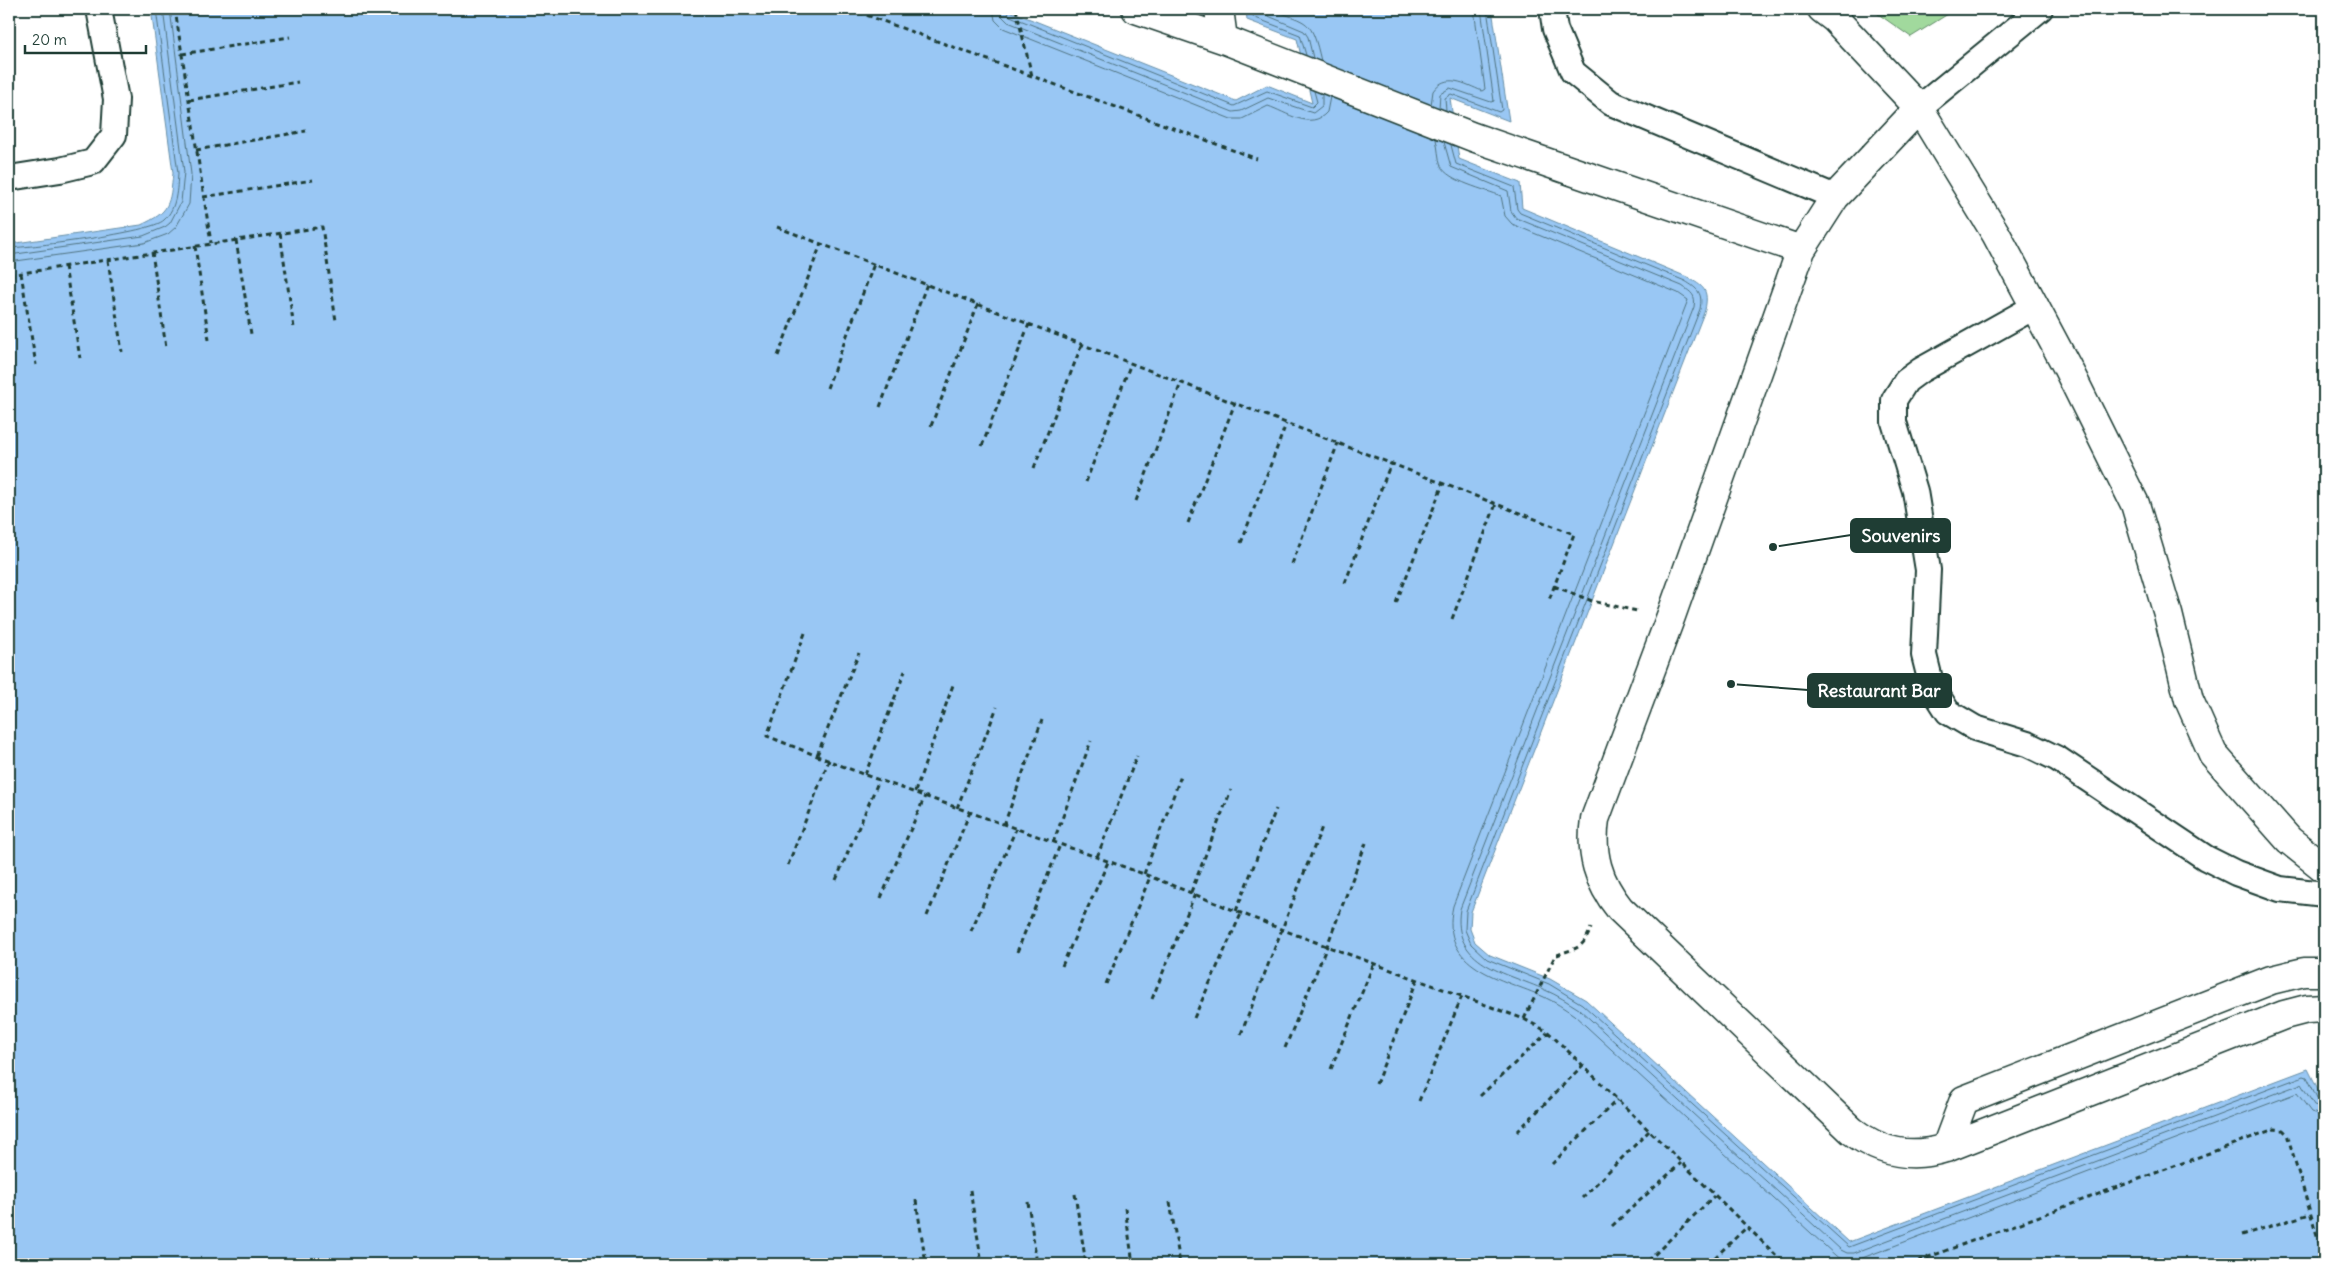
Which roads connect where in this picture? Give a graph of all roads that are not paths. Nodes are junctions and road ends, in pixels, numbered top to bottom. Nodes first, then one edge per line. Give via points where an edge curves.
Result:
1 (99, 9) edge
2 (1136, 9) edge
3 (1219, 9) edge
4 (1552, 9) edge
5 (1822, 9) edge
6 (2040, 9) edge
7 (1223, 39) junction
8 (1919, 108) junction
9 (9, 178) edge
10 (1835, 197) junction
11 (1801, 250) junction
12 (2036, 306) junction
13 (2324, 868) edge
14 (2324, 894) edge
15 (2324, 972) edge
16 (2324, 1008) edge
17 (1946, 1148) junction

1 - 9 lane via 116,99 114,136 93,162
2 - 7 street
3 - 7 street
4 - 10 lane via 1556,29 1573,72 1611,103
5 - 8 street
6 - 8 lane
7 - 11 street via 1454,129
8 - 10 street
8 - 12 street
10 - 11 street
11 - 17 street via 1598,811 1593,851 1602,883 1620,910 1852,1131 1878,1147 1900,1153 1923,1154
12 - 13 street via 2135,504 2168,614 2188,700 2213,754 2289,840
12 - 14 lane via 1921,370 1906,381 1894,400 1894,422 1915,490 1928,570 1924,655 1932,687 1948,712 1975,728 2028,744 2058,759 2206,858 2280,889
15 - 17 street via 2304,972 2271,980 1964,1100
16 - 17 street via 2291,1012

